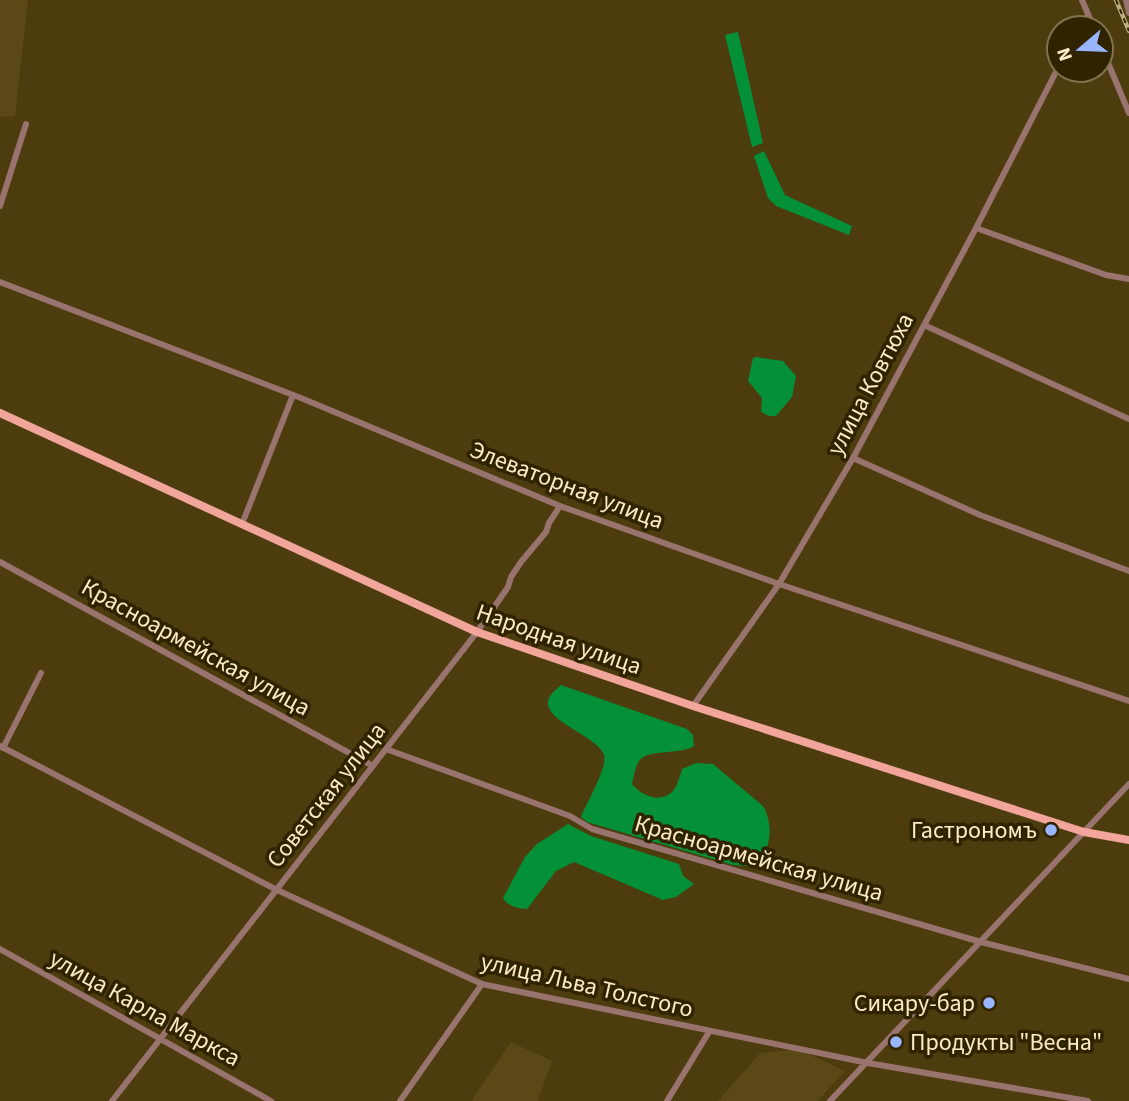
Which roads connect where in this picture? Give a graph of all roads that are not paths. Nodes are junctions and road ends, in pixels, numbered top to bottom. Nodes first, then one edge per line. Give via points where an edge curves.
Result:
1 (1126, 0) edge
2 (1129, 13) edge
3 (1115, 80) edge
4 (1050, 84) edge
5 (1129, 113) edge
6 (26, 124) dead end
7 (0, 206) edge
8 (976, 228) junction
9 (1129, 279) edge
10 (0, 282) edge
11 (924, 325) junction
12 (293, 395) junction
13 (0, 412) edge
14 (1129, 419) edge
15 (853, 458) junction
16 (560, 506) junction
17 (242, 524) junction
18 (0, 562) edge
19 (1129, 571) edge
20 (779, 584) junction
21 (477, 632) junction
22 (41, 673) dead end
23 (1129, 701) edge
24 (693, 706) junction
25 (1, 747) edge
26 (386, 749) junction
27 (373, 766) junction
28 (1129, 784) edge
29 (1084, 832) junction
30 (1129, 840) edge
31 (277, 890) junction
32 (981, 943) junction
33 (0, 949) edge
34 (1129, 979) edge
35 (482, 984) junction
36 (709, 1032) junction
37 (161, 1038) junction
38 (868, 1063) junction
39 (112, 1101) edge
40 (271, 1101) edge
41 (400, 1101) edge
42 (667, 1101) edge
43 (830, 1101) edge
44 (1088, 1101) edge

1 - 2 street
3 - 5 street
4 - 8 street, улица Ковтюха
6 - 7 street
8 - 9 street
8 - 11 street, улица Ковтюха
10 - 12 street, Элеваторная улица
11 - 14 street
11 - 15 street, улица Ковтюха
12 - 16 street, Элеваторная улица
12 - 17 street
13 - 17 main road, Народная улица
15 - 19 street via 980,515
15 - 20 street, улица Ковтюха
16 - 20 street, Элеваторная улица
16 - 21 street, Советская улица
17 - 21 main road, Народная улица
18 - 27 street, Красноармейская улица
20 - 23 street, Элеваторная улица
20 - 24 street, улица Ковтюха
21 - 24 main road, Народная улица
21 - 26 street, Советская улица
22 - 25 street
24 - 29 main road, Народная улица
25 - 31 street, улица Льва Толстого
26 - 27 street, Советская улица
26 - 32 street, Красноармейская улица via 570,816 592,829
27 - 31 street, Советская улица
28 - 29 street
29 - 30 main road, Народная улица
29 - 32 street
31 - 35 street, улица Льва Толстого
31 - 37 street, Советская улица
32 - 34 street, Красноармейская улица
32 - 38 street
33 - 37 street, улица Карла Маркса
35 - 36 street, улица Льва Толстого
35 - 41 street
36 - 38 street, улица Льва Толстого
36 - 42 street
37 - 39 street, Советская улица
37 - 40 street, улица Карла Маркса
38 - 43 street
38 - 44 street, улица Льва Толстого

